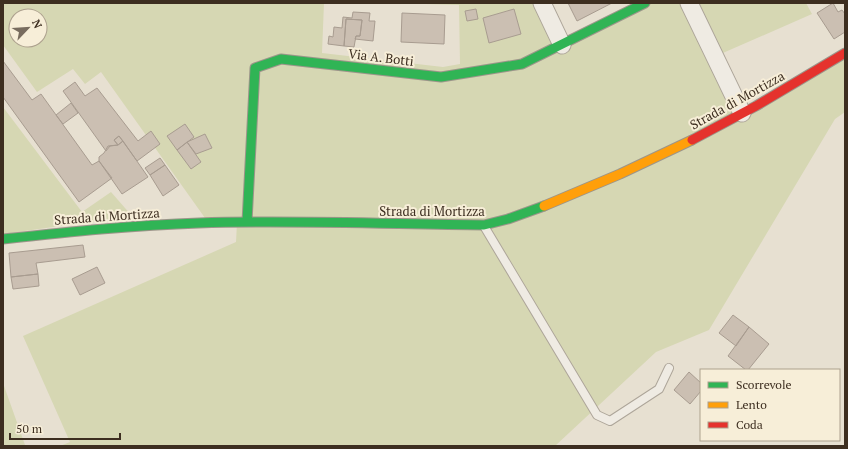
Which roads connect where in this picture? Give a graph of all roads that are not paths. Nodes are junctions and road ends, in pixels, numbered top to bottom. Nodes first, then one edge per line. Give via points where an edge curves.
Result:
1 (542, 3) edge
2 (645, 3) edge
3 (689, 3) edge
4 (562, 45) junction
5 (845, 53) edge
6 (742, 113) junction
7 (247, 222) junction
8 (484, 225) junction
9 (3, 239) edge
10 (669, 368) dead end

1 - 4 street
2 - 4 street, Via A. Botti
3 - 6 street
4 - 7 street, Via A. Botti via 522,64 441,77 282,59 255,68
5 - 6 street, Strada di Mortizza
6 - 8 street, Strada di Mortizza via 596,184 500,223
7 - 8 street, Strada di Mortizza
7 - 9 street, Strada di Mortizza via 99,228
8 - 10 lane via 596,415 610,421 659,389

